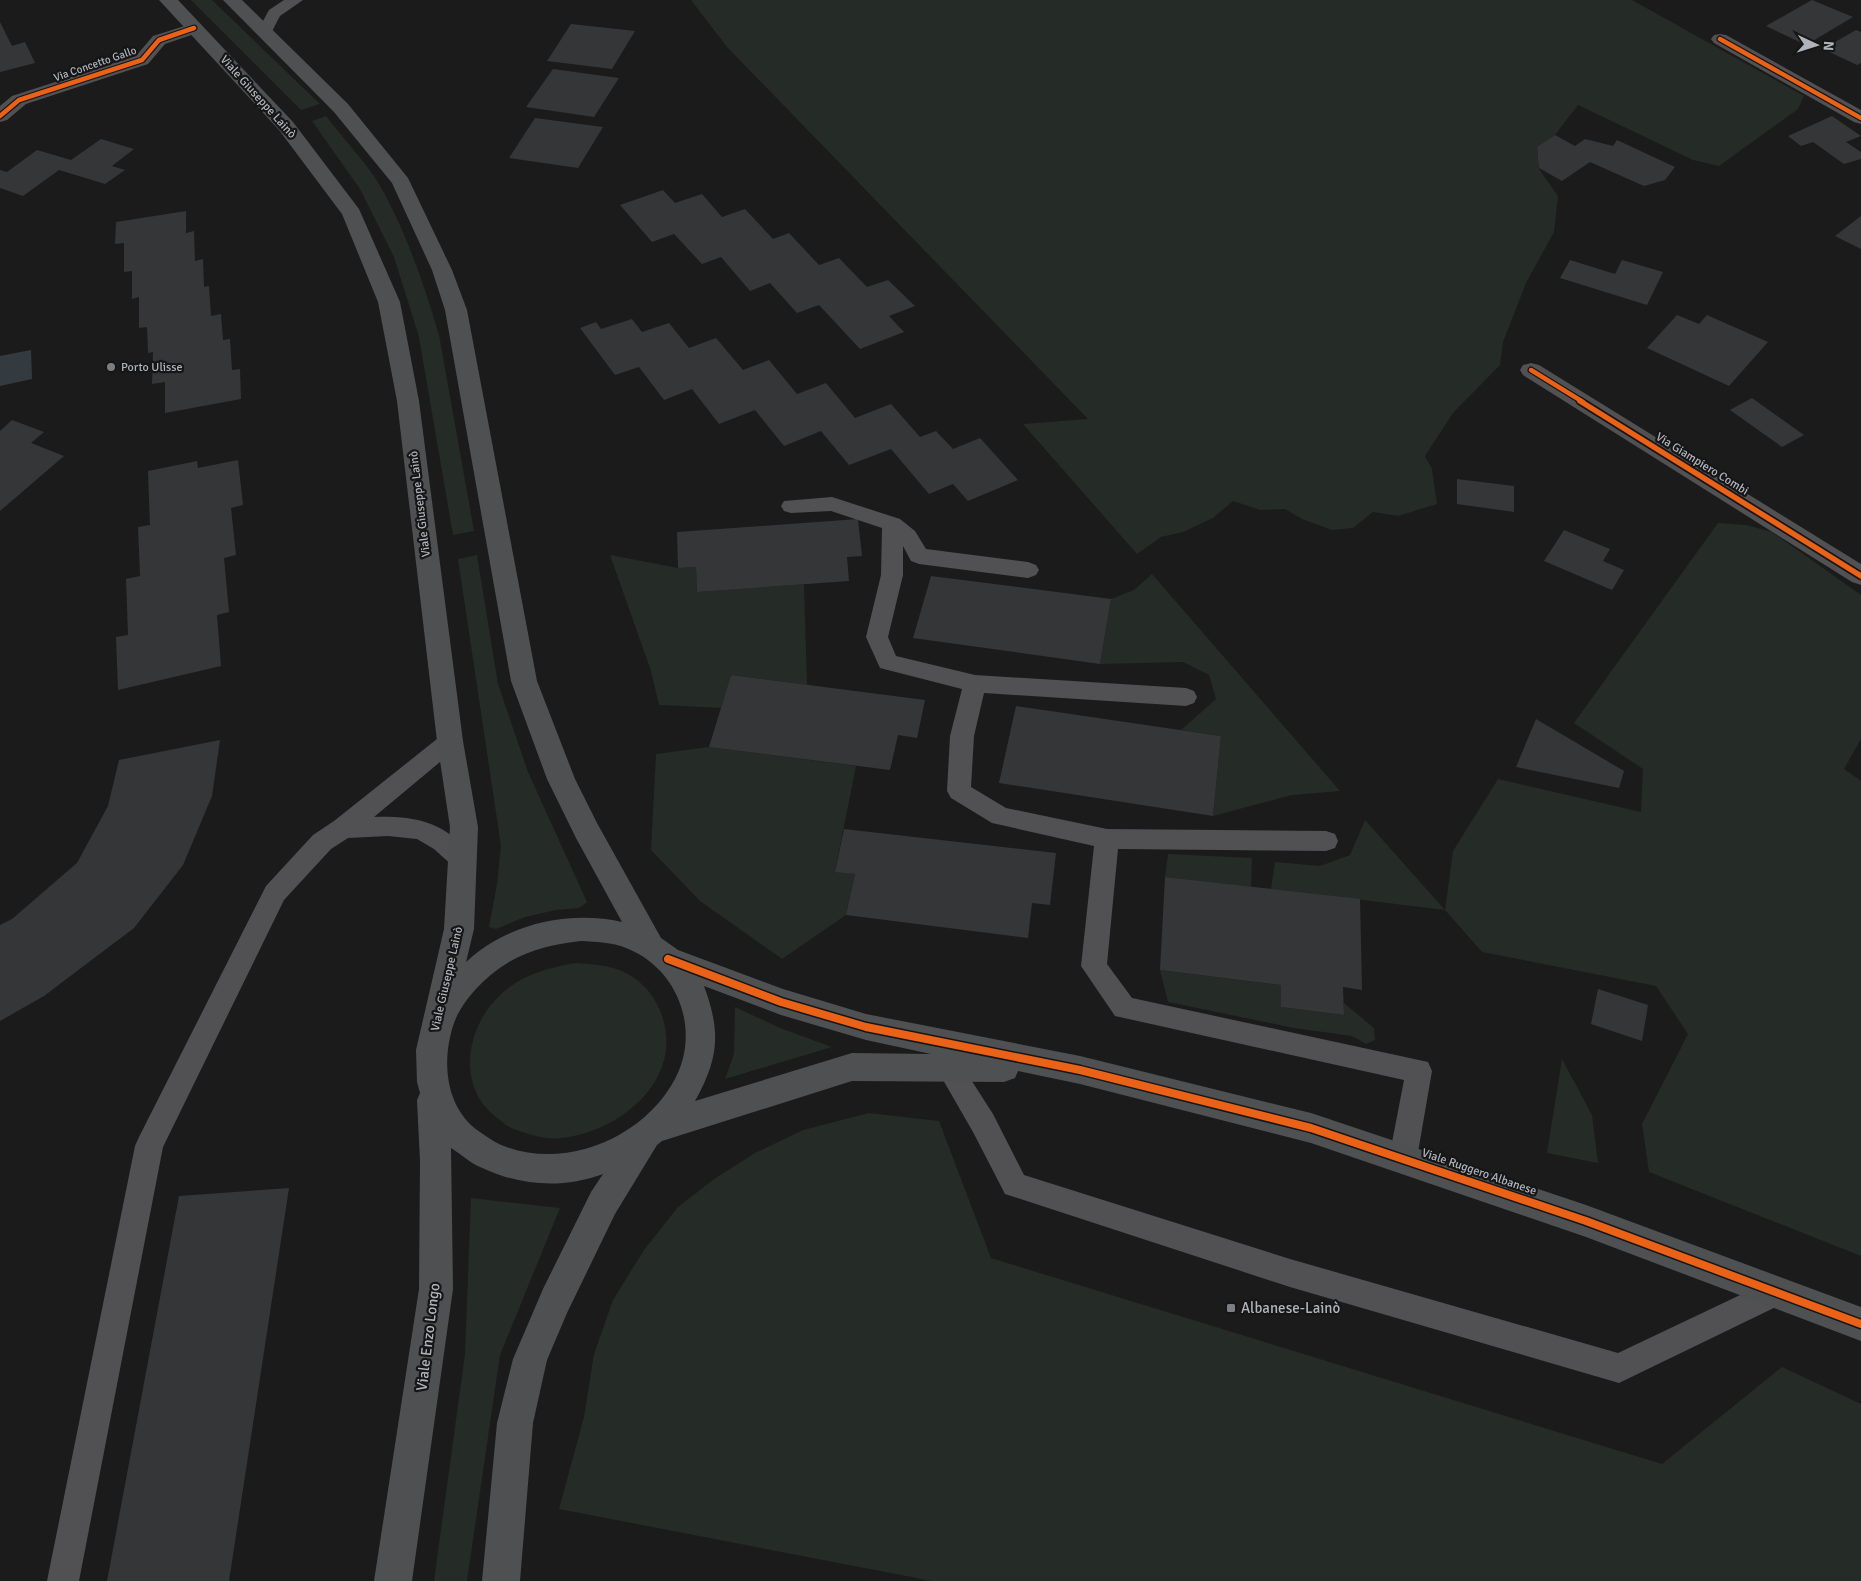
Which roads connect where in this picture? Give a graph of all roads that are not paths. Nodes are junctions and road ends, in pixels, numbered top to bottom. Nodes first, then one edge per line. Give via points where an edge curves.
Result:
1 (168, 0) edge
2 (232, 0) edge
3 (295, 0) edge
4 (194, 28) junction
5 (265, 32) junction
6 (1720, 39) dead end
7 (0, 116) edge
8 (1861, 118) edge
9 (1531, 370) dead end
10 (791, 506) dead end
11 (893, 524) junction
12 (1028, 570) dead end
13 (1861, 576) edge
14 (976, 684) junction
15 (1186, 697) dead end
16 (450, 741) junction
17 (343, 828) junction
18 (1108, 840) junction
19 (1326, 841) dead end
20 (463, 860) junction
21 (659, 952) junction
22 (432, 1042) junction
23 (948, 1066) junction
24 (1080, 1070) junction
25 (433, 1091) junction
26 (650, 1133) junction
27 (1403, 1158) junction
28 (1776, 1292) junction
29 (1861, 1324) edge
30 (64, 1581) edge
31 (393, 1581) edge
32 (501, 1581) edge

1 - 4 main road, Viale Giuseppe Lainò
2 - 5 main road
3 - 5 lane via 274,13
4 - 7 street, Via Concetto Gallo via 159,40 142,60 19,100
4 - 16 main road, Viale Giuseppe Lainò via 286,126 352,213 389,302 408,401
5 - 21 main road via 341,108 401,182 442,270 456,310 524,681 562,780 586,830
6 - 8 street
9 - 13 street, Via Giampiero Combi
10 - 11 lane via 832,504
11 - 12 lane via 908,536 919,556
11 - 14 lane via 892,575 877,637 888,662
14 - 15 lane
14 - 18 lane via 962,736 959,791 1000,816
16 - 17 lane
16 - 20 main road, Viale Giuseppe Lainò via 464,827
17 - 20 lane via 380,826 429,832
17 - 30 lane via 322,842 275,893 149,1146
18 - 19 lane
18 - 27 lane via 1094,966 1124,1008 1420,1070
20 - 22 main road, Viale Giuseppe Lainò via 459,929
21 - 22 main road via 629,936 606,930 557,931 532,937 508,947 468,978 440,1019
21 - 24 main road via 781,1002 866,1027
21 - 26 main road via 683,975 694,995 700,1017 701,1040 688,1087 674,1109
22 - 25 main road
23 - 24 main road
23 - 26 main road via 852,1067
23 - 28 lane via 983,1123 1015,1185 1290,1273 1619,1368
24 - 27 main road, Viale Ruggero Albanese via 1310,1128
25 - 26 main road via 442,1114 478,1151 502,1163 530,1169 589,1164 617,1154
25 - 31 main road, Viale Enzo Longo via 436,1289
26 - 32 main road via 603,1203 530,1359 515,1423
27 - 28 main road, Viale Ruggero Albanese
28 - 29 main road, Viale Ruggero Albanese

